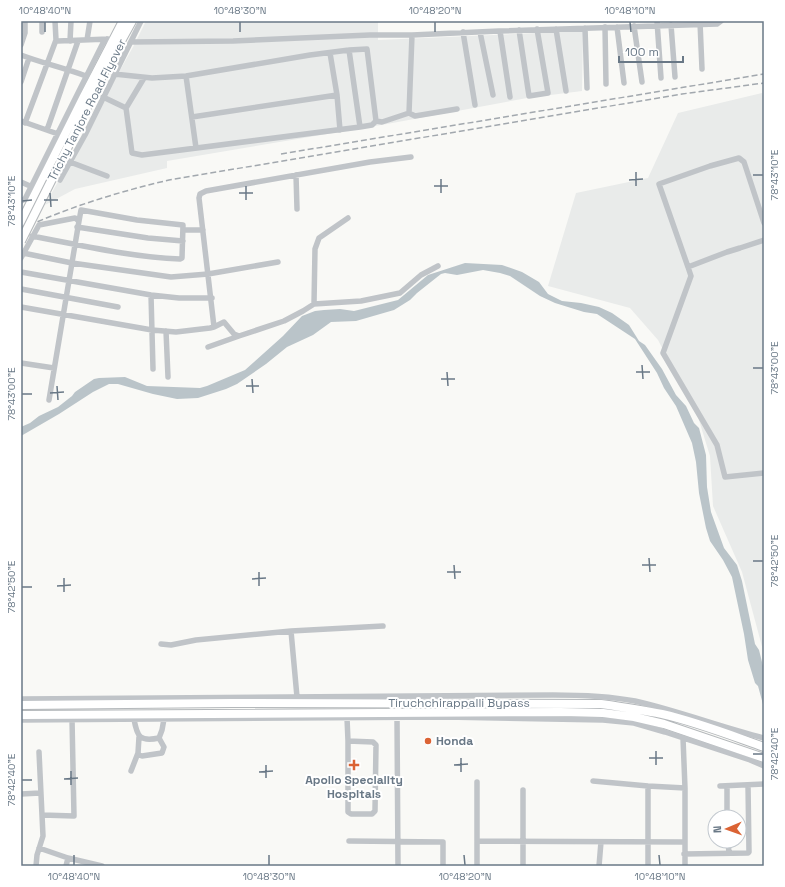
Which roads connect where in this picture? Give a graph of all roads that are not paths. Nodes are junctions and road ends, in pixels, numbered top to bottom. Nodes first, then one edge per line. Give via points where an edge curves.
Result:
1 (25, 21) edge
2 (42, 21) edge
3 (55, 21) edge
4 (71, 21) edge
5 (90, 21) edge
6 (123, 21) edge
7 (132, 21) edge
8 (141, 21) edge
9 (721, 21) edge
10 (657, 23) edge
11 (683, 23) edge
12 (700, 23) edge
13 (595, 24) edge
14 (671, 25) junction
15 (634, 26) junction
16 (604, 27) junction
17 (617, 27) junction
18 (585, 28) junction
19 (23, 29) edge
20 (536, 29) junction
21 (556, 29) junction
22 (500, 30) junction
23 (519, 30) junction
24 (42, 32) dead end
25 (463, 32) junction
26 (480, 32) junction
27 (412, 35) junction
28 (110, 39) junction
29 (56, 40) junction
30 (87, 40) junction
31 (70, 41) junction
32 (78, 41) junction
33 (131, 42) junction
34 (21, 44) edge
35 (349, 50) junction
36 (330, 53) junction
37 (21, 55) edge
38 (29, 58) junction
39 (47, 64) junction
40 (702, 69) dead end
41 (68, 70) junction
42 (114, 74) junction
43 (86, 76) junction
44 (186, 76) junction
45 (675, 77) dead end
46 (144, 78) junction
47 (661, 78) dead end
48 (21, 82) edge
49 (642, 82) dead end
50 (624, 83) dead end
51 (606, 84) dead end
52 (587, 88) dead end
53 (566, 91) dead end
54 (336, 95) junction
55 (493, 95) dead end
56 (510, 96) dead end
57 (103, 97) junction
58 (475, 105) dead end
59 (126, 108) junction
60 (457, 109) dead end
61 (409, 113) junction
62 (192, 117) junction
63 (376, 121) junction
64 (23, 122) edge
65 (360, 127) junction
66 (47, 130) junction
67 (340, 130) junction
68 (58, 134) junction
69 (196, 148) junction
70 (411, 157) dead end
71 (70, 162) junction
72 (296, 175) junction
73 (107, 176) dead end
74 (60, 180) dead end
75 (21, 182) edge
76 (30, 186) junction
77 (21, 201) edge
78 (298, 209) dead end
79 (348, 218) dead end
80 (79, 221) junction
81 (21, 222) edge
82 (764, 223) edge
83 (77, 227) junction
84 (184, 230) junction
85 (203, 230) junction
86 (32, 236) junction
87 (764, 240) edge
88 (21, 241) edge
89 (183, 241) junction
90 (76, 244) junction
91 (22, 256) edge
92 (278, 262) dead end
93 (72, 263) junction
94 (438, 266) dead end
95 (688, 267) junction
96 (21, 272) edge
97 (208, 274) junction
98 (69, 280) junction
99 (21, 289) edge
100 (151, 294) junction
101 (66, 298) junction
102 (212, 298) junction
103 (314, 304) junction
104 (118, 306) dead end
105 (21, 307) edge
106 (63, 315) junction
107 (214, 326) junction
108 (152, 330) junction
109 (166, 331) junction
110 (239, 336) junction
111 (208, 347) dead end
112 (21, 363) edge
113 (54, 368) junction
114 (153, 369) dead end
115 (168, 377) dead end
116 (49, 400) dead end
117 (764, 473) edge
118 (383, 626) dead end
119 (291, 631) junction
120 (161, 644) dead end
121 (297, 697) junction
122 (21, 699) edge
123 (21, 705) edge
124 (21, 715) edge
125 (212, 716) junction
126 (397, 717) junction
127 (347, 718) junction
128 (72, 719) junction
129 (164, 719) junction
130 (21, 720) edge
131 (134, 720) junction
132 (139, 737) junction
133 (159, 738) junction
134 (683, 738) junction
135 (764, 738) edge
136 (348, 741) junction
137 (764, 747) edge
138 (39, 752) dead end
139 (138, 754) junction
140 (736, 755) junction
141 (764, 758) edge
142 (764, 766) edge
143 (764, 770) edge
144 (131, 771) dead end
145 (592, 781) dead end
146 (477, 782) dead end
147 (764, 784) edge
148 (748, 785) junction
149 (648, 786) junction
150 (720, 786) dead end
151 (726, 786) junction
152 (685, 788) junction
153 (523, 790) dead end
154 (40, 793) junction
155 (21, 794) edge
156 (727, 809) edge
157 (42, 815) junction
158 (349, 841) dead end
159 (398, 841) junction
160 (477, 842) junction
161 (524, 842) junction
162 (600, 842) junction
163 (647, 842) junction
164 (684, 842) junction
165 (39, 848) junction
166 (729, 849) edge
167 (684, 854) junction
168 (729, 854) junction
169 (68, 858) junction
170 (36, 866) edge
171 (66, 866) edge
172 (102, 866) edge
173 (398, 866) edge
174 (443, 866) edge
175 (477, 866) edge
176 (523, 866) edge
177 (599, 866) edge
178 (648, 866) edge
179 (685, 866) edge

1 - 19 street
2 - 24 street
3 - 29 street
4 - 31 street
5 - 30 street
6 - 28 highway, Trichy Tanjore Road Flyover
7 - 88 highway, Trichy Tanjore Road Flyover, bridge via 106,68
8 - 33 street
9 - 12 street via 717,24
10 - 14 street
10 - 15 street
10 - 47 street
11 - 12 street
11 - 14 street
12 - 40 street
13 - 16 street
13 - 18 street
14 - 45 street
15 - 17 street
15 - 49 street
16 - 17 street
16 - 51 street
17 - 50 street
18 - 21 street
18 - 52 street
19 - 34 street via 24,38
20 - 21 street
20 - 23 street
20 - 23 street via 548,93 529,96
21 - 53 street
22 - 23 street
22 - 26 street
22 - 56 street
25 - 26 street
25 - 27 street
25 - 58 street
26 - 55 street
27 - 33 street via 370,34 234,41
27 - 61 street
28 - 30 street
28 - 43 street via 103,43
28 - 81 highway, Trichy Tanjore Road Flyover via 106,52
29 - 31 street
29 - 39 street
30 - 32 street
31 - 32 street
32 - 41 street
33 - 42 street
35 - 36 street
35 - 63 street via 367,49
35 - 65 street
36 - 44 street
36 - 54 street
37 - 38 street
38 - 39 street
38 - 48 street
39 - 41 street
39 - 64 street
41 - 43 street
41 - 66 street
42 - 46 street
42 - 57 street
43 - 68 street
44 - 46 street
44 - 62 street
46 - 59 street
54 - 62 street
54 - 67 street
57 - 59 street
57 - 71 street
59 - 69 street via 132,153 142,155
60 - 61 street via 415,116
61 - 63 street via 382,122
62 - 69 street
63 - 65 street via 372,125
64 - 66 street
65 - 67 street
66 - 68 street
67 - 69 street
68 - 76 street
70 - 72 street
71 - 73 street
71 - 74 street
72 - 78 street
72 - 85 street via 203,192 199,198
75 - 76 street
76 - 77 street
79 - 103 street via 319,238 317,243
80 - 83 street
80 - 84 street via 81,210 183,226
80 - 86 street via 75,218 39,225
82 - 95 street via 744,162 739,158 659,184
83 - 89 street
83 - 90 street
84 - 85 street
84 - 89 street
85 - 97 street
86 - 90 street
86 - 91 street
87 - 95 street
89 - 90 street via 180,259
90 - 93 street
91 - 93 street
92 - 97 street
93 - 97 street via 171,277
93 - 98 street
94 - 103 street via 421,275 400,293 361,301
95 - 117 street via 691,276 663,353 717,445 725,477
96 - 98 street
97 - 102 street
98 - 100 street
98 - 101 street
99 - 101 street
100 - 102 street via 179,298
100 - 108 street
101 - 104 street
101 - 106 street
102 - 107 street
103 - 110 street via 284,321
105 - 106 street
106 - 108 street
106 - 113 street
107 - 109 street via 199,330
107 - 110 street via 224,322
108 - 109 street
108 - 114 street
109 - 115 street
110 - 111 street
112 - 113 street
113 - 116 street
118 - 119 street
119 - 120 street
119 - 121 street
121 - 122 street
121 - 135 street via 602,697 664,708
123 - 137 highway, Tiruchchirappalli Bypass via 601,704 664,714
124 - 125 highway, Tiruchchirappalli Bypass
125 - 127 street
125 - 129 street
125 - 141 highway, Tiruchchirappalli Bypass via 603,713 664,724
126 - 127 street
126 - 134 street via 603,720 634,723
126 - 159 street
127 - 136 street
128 - 130 street
128 - 131 street
128 - 157 street via 74,816
129 - 131 street
129 - 133 street
131 - 132 street
132 - 133 street
132 - 139 street
133 - 139 street via 164,747 162,753 142,756
134 - 140 street
134 - 152 street
136 - 136 street via 373,742 376,745 375,810 372,814 351,814 348,810
138 - 154 street
139 - 144 street
140 - 142 street
140 - 143 street
145 - 149 street
146 - 160 street
147 - 148 street
148 - 151 street
148 - 168 street via 750,849 748,853
149 - 152 street
149 - 163 street
150 - 151 street
151 - 156 street
152 - 164 street
153 - 161 street
154 - 155 street
154 - 157 street
157 - 165 street via 43,836
158 - 159 street
159 - 173 street
159 - 174 street via 443,842
160 - 161 street
160 - 175 street
161 - 162 street
161 - 176 street
162 - 163 street
162 - 177 street
163 - 164 street
163 - 178 street
164 - 167 street
165 - 169 street
165 - 170 street
166 - 168 street
167 - 168 street
167 - 179 street
169 - 171 street
169 - 172 street

